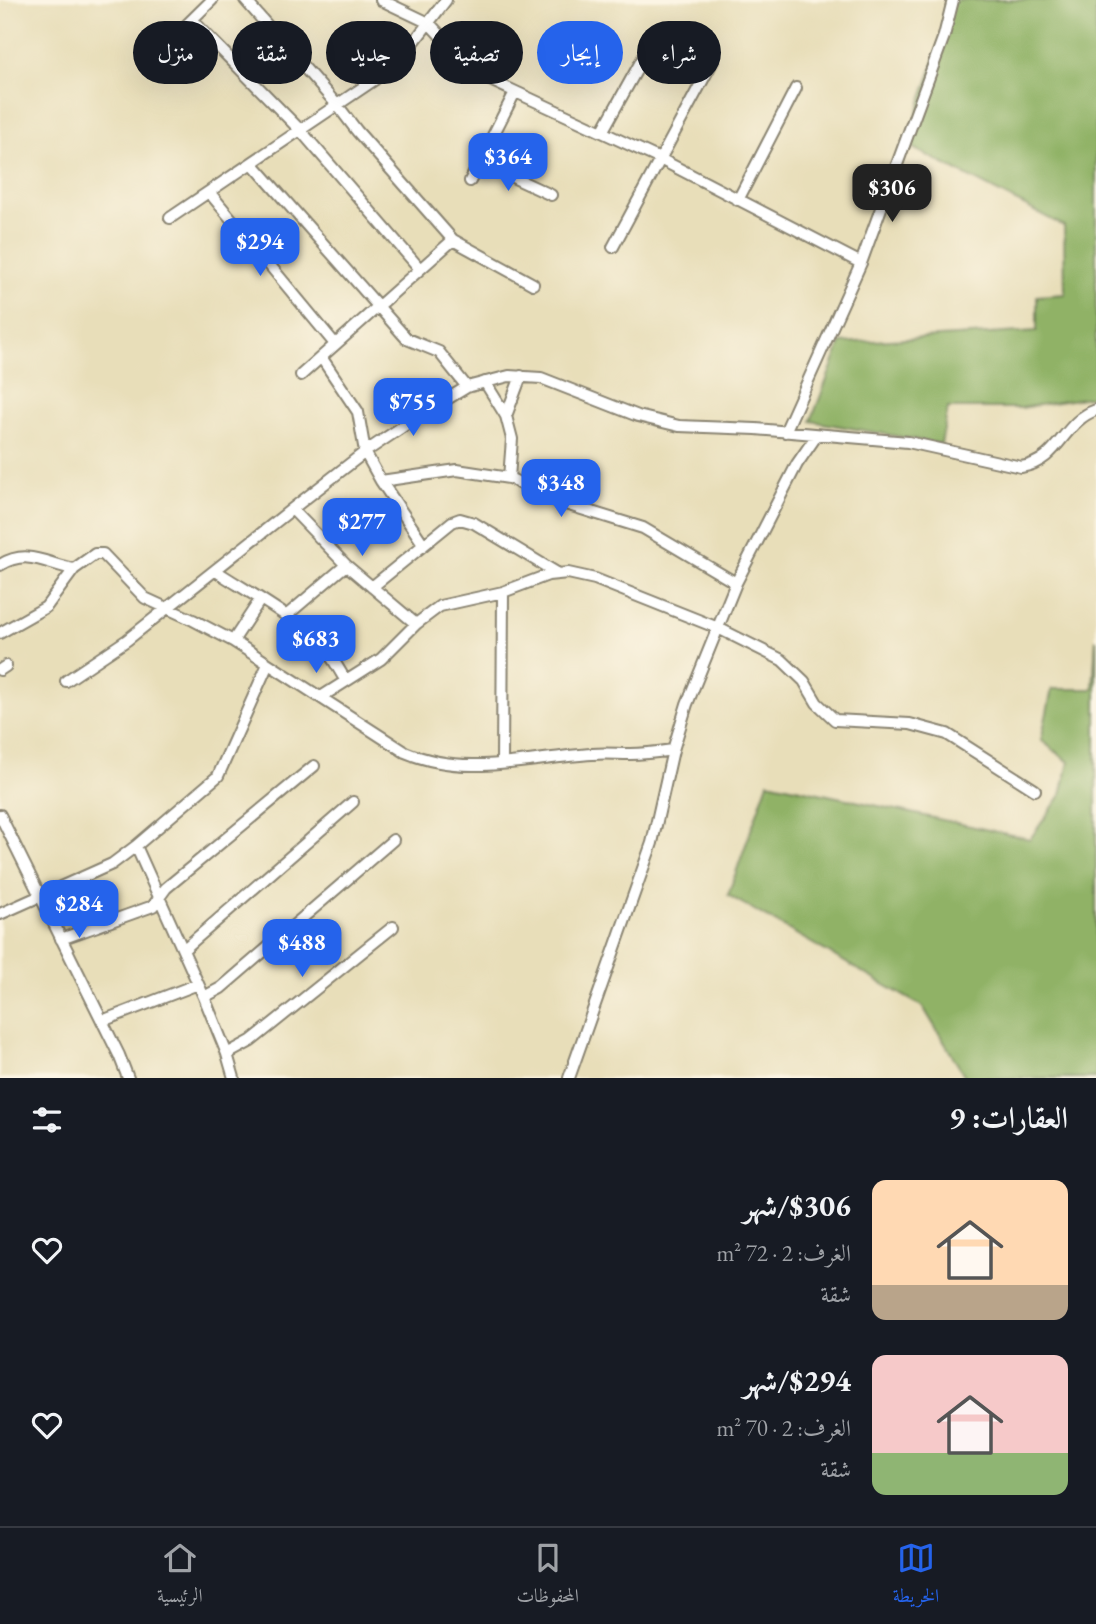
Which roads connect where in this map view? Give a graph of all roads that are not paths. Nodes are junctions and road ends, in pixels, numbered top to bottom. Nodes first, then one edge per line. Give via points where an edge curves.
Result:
1 (212, 0) edge
2 (245, 0) edge
3 (382, 0) edge
4 (446, 0) edge
5 (953, 0) edge
6 (192, 20) joint
7 (429, 23) junction
8 (637, 69) edge
9 (701, 84) edge
10 (796, 88) dead end
11 (515, 92) junction
12 (338, 106) junction
13 (301, 131) junction
14 (602, 132) junction
15 (660, 159) junction
16 (480, 162) junction
17 (252, 163) junction
18 (470, 181) dead end
19 (209, 192) junction
20 (551, 195) dead end
21 (738, 200) junction
22 (170, 218) dead end
23 (453, 240) junction
24 (613, 247) dead end
25 (861, 263) junction
26 (420, 269) junction
27 (533, 284) dead end
28 (377, 306) junction
29 (335, 344) junction
30 (321, 357) junction
31 (301, 375) dead end
32 (520, 376) junction
33 (485, 382) junction
34 (467, 387) junction
35 (1096, 410) edge
36 (506, 416) junction
37 (785, 432) junction
38 (817, 435) junction
39 (365, 452) junction
40 (509, 478) junction
41 (381, 481) junction
42 (292, 509) junction
43 (424, 545) junction
44 (1, 561) edge
45 (346, 565) junction
46 (74, 569) junction
47 (216, 571) junction
48 (557, 573) junction
49 (736, 583) junction
50 (372, 587) junction
51 (503, 592) junction
52 (260, 600) junction
53 (166, 609) junction
54 (286, 616) junction
55 (415, 624) junction
56 (718, 628) junction
57 (0, 634) edge
58 (233, 641) junction
59 (268, 664) junction
60 (66, 681) dead end
61 (346, 681) junction
62 (321, 697) junction
63 (673, 751) junction
64 (502, 764) junction
65 (314, 766) dead end
66 (1034, 790) dead end
67 (353, 802) dead end
68 (0, 815) edge
69 (393, 840) dead end
70 (136, 846) junction
71 (40, 895) junction
72 (160, 897) junction
73 (0, 914) edge
74 (393, 927) dead end
75 (61, 939) junction
76 (183, 950) junction
77 (198, 984) junction
78 (204, 997) junction
79 (102, 1021) junction
80 (227, 1054) junction
81 (128, 1078) edge
82 (234, 1078) edge
83 (569, 1078) edge

1 - 6 street
2 - 12 street
3 - 7 street
4 - 7 street
5 - 25 street
6 - 13 street
7 - 11 street via 475,73
7 - 12 street via 404,55
8 - 14 street
9 - 15 street
10 - 21 street
11 - 14 street
11 - 16 street
12 - 13 street
12 - 23 street
13 - 17 street
13 - 26 street
14 - 15 street
15 - 21 street
15 - 24 street
16 - 18 street
16 - 20 street
17 - 19 street
17 - 28 street
19 - 22 street
19 - 29 street
21 - 25 street
23 - 26 street
23 - 27 street
25 - 37 street
26 - 28 street
28 - 29 street
28 - 34 street via 407,339 439,352
29 - 30 street
30 - 31 street
30 - 39 street via 358,412
32 - 33 street
32 - 36 street
32 - 37 street via 541,378 657,422
33 - 34 street
33 - 36 street
34 - 39 street
35 - 38 street via 1083,414 1051,453 1034,465 1021,467 908,442
36 - 40 street via 512,439
37 - 38 street
38 - 49 street via 797,464
39 - 41 street
39 - 42 street
40 - 41 street via 457,470
40 - 49 street via 559,502 643,528
41 - 43 street
42 - 45 street
42 - 47 street
43 - 48 street via 456,519 465,519
43 - 50 street
44 - 46 street via 34,557
45 - 50 street
45 - 54 street
46 - 53 street via 95,554 103,554 135,590
46 - 57 street via 46,607
47 - 52 street
47 - 53 street
48 - 51 street
48 - 56 street via 595,579
49 - 56 street
50 - 55 street
51 - 55 street via 440,606
51 - 64 street
52 - 54 street
52 - 58 street
53 - 58 street
53 - 60 street
54 - 61 street via 326,650
55 - 61 street via 381,659
56 - 63 street
56 - 66 street via 782,660 835,720 909,724 947,734
58 - 59 street
59 - 62 street
59 - 70 street via 218,776
61 - 62 street
62 - 64 street via 424,760 465,767
63 - 64 street via 593,753
63 - 83 street via 652,843
65 - 72 street
67 - 76 street
68 - 71 street
69 - 78 street via 221,988
70 - 71 street via 112,864
70 - 72 street
71 - 73 street
71 - 75 street
72 - 75 street via 153,906
72 - 76 street
74 - 80 street via 251,1041
75 - 79 street
76 - 77 street
77 - 78 street
77 - 79 street
78 - 80 street
79 - 81 street
80 - 82 street

